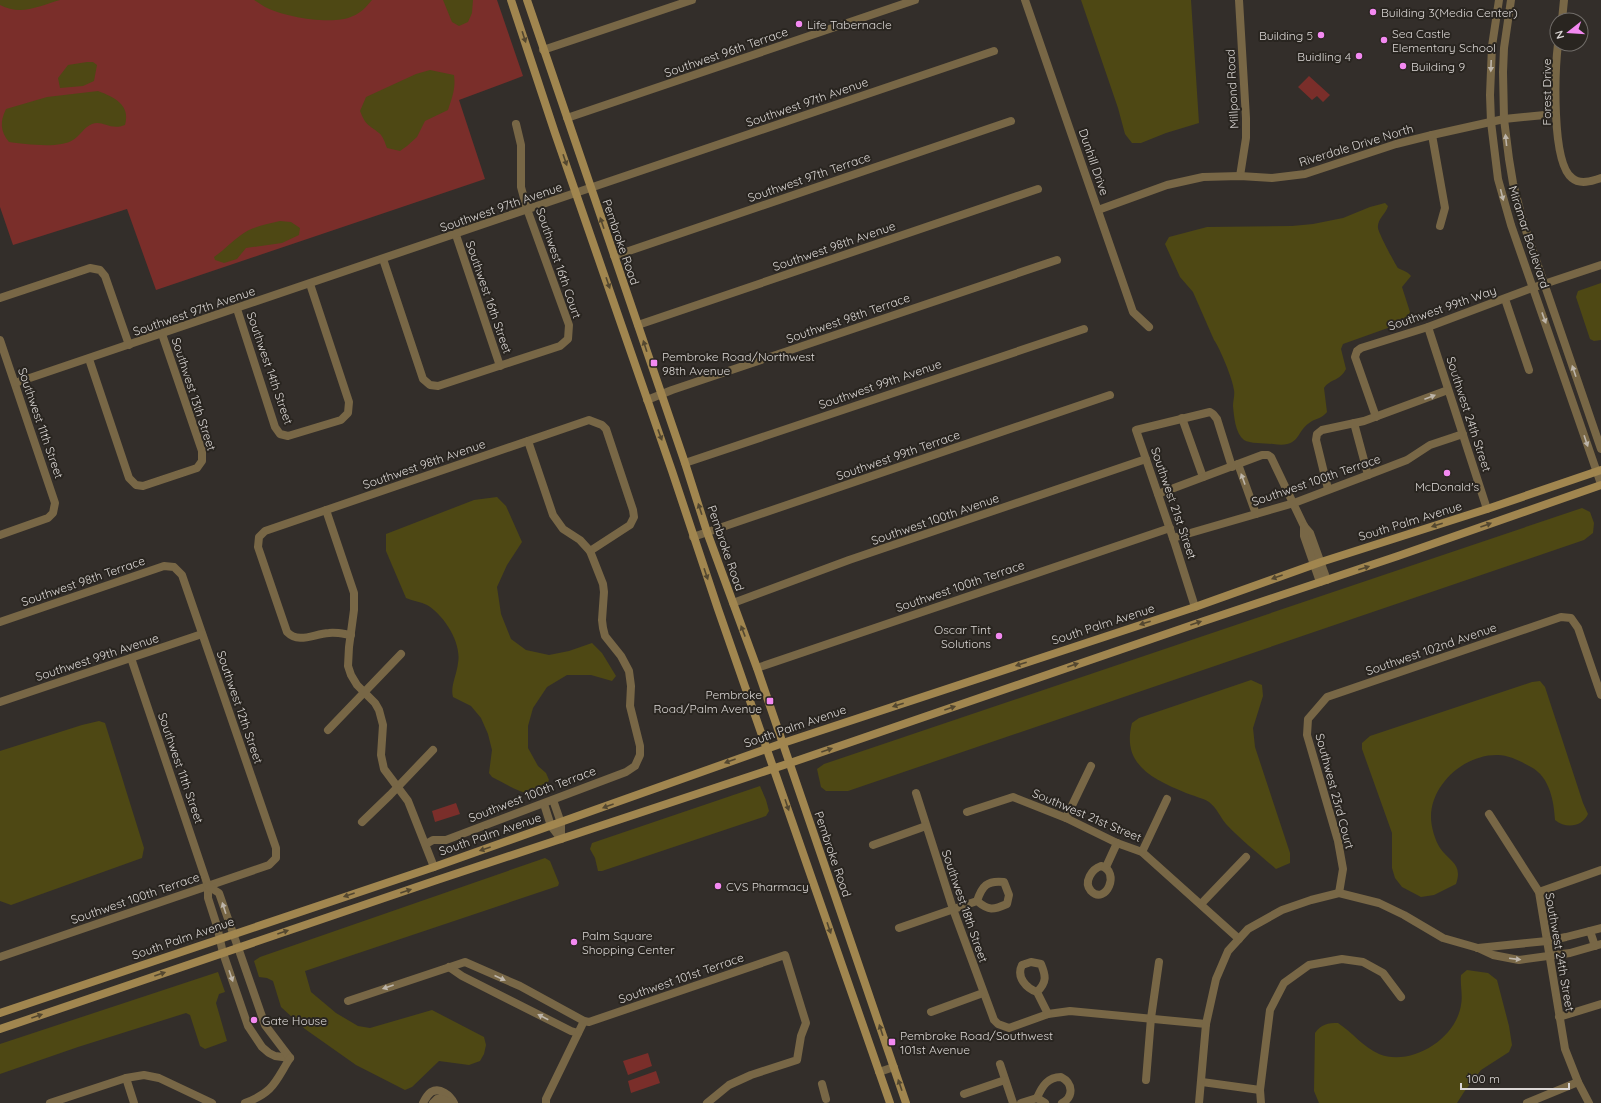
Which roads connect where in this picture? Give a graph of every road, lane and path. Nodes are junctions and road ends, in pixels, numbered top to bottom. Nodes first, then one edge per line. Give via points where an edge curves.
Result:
1 (511, 0) edge
2 (527, 0) edge
3 (692, 0) edge
4 (915, 0) edge
5 (1025, 0) edge
6 (1239, 0) edge
7 (1499, 0) edge
8 (1511, 0) edge
9 (1564, 0) edge
10 (1563, 12) edge
11 (543, 50) junction
12 (994, 51) dead end
13 (1557, 52) edge
14 (1555, 114) junction
15 (567, 118) junction
16 (1504, 119) junction
17 (1011, 121) dead end
18 (1491, 122) junction
19 (516, 124) dead end
20 (1432, 135) junction
21 (1240, 176) junction
22 (1601, 178) edge
23 (590, 189) junction
24 (1038, 189) dead end
25 (576, 193) junction
26 (527, 209) junction
27 (1098, 210) junction
28 (1440, 226) dead end
29 (456, 235) junction
30 (614, 256) junction
31 (383, 259) junction
32 (1058, 260) dead end
33 (1601, 265) edge
34 (1545, 283) junction
35 (310, 284) junction
36 (1532, 288) junction
37 (0, 298) edge
38 (1505, 299) junction
39 (237, 309) junction
40 (638, 325) junction
41 (1149, 327) dead end
42 (1428, 327) junction
43 (1084, 329) dead end
44 (162, 334) junction
45 (0, 340) edge
46 (129, 345) junction
47 (89, 359) junction
48 (500, 366) junction
49 (1529, 370) dead end
50 (15, 383) junction
51 (1448, 390) junction
52 (661, 395) junction
53 (1110, 395) dead end
54 (647, 400) junction
55 (1376, 417) junction
56 (1182, 418) junction
57 (1354, 423) junction
58 (1462, 434) junction
59 (528, 441) junction
60 (1601, 449) edge
61 (1146, 459) junction
62 (685, 463) junction
63 (1235, 465) junction
64 (1599, 471) edge
65 (1368, 475) junction
66 (1203, 477) junction
67 (1601, 485) edge
68 (1328, 489) junction
69 (1158, 494) junction
70 (1294, 503) junction
71 (1487, 509) junction
72 (326, 510) junction
73 (1256, 514) junction
74 (1170, 528) junction
75 (707, 532) junction
76 (0, 535) edge
77 (693, 537) junction
78 (1173, 538) junction
79 (590, 551) junction
80 (1317, 563) junction
81 (174, 567) joint
82 (1323, 581) junction
83 (733, 603) junction
84 (1195, 607) junction
85 (0, 622) edge
86 (202, 634) junction
87 (351, 635) junction
88 (401, 654) dead end
89 (131, 658) junction
90 (757, 668) junction
91 (364, 692) junction
92 (1601, 695) edge
93 (0, 702) edge
94 (1308, 719) joint
95 (328, 730) dead end
96 (783, 743) junction
97 (767, 748) junction
98 (433, 750) dead end
99 (790, 763) junction
100 (1091, 766) dead end
101 (774, 768) junction
102 (397, 787) junction
103 (916, 793) dead end
104 (1167, 798) dead end
105 (553, 800) junction
106 (544, 804) junction
107 (967, 812) dead end
108 (1489, 814) dead end
109 (1066, 818) junction
110 (362, 822) dead end
111 (561, 823) junction
112 (551, 826) junction
113 (926, 826) junction
114 (562, 839) junction
115 (1117, 843) junction
116 (426, 844) junction
117 (873, 845) dead end
118 (1142, 852) junction
119 (1246, 857) dead end
120 (276, 858) joint
121 (434, 867) junction
122 (1106, 867) dead end
123 (1601, 870) edge
124 (208, 886) junction
125 (1538, 892) junction
126 (1339, 893) junction
127 (977, 901) dead end
128 (1201, 904) junction
129 (953, 909) junction
130 (899, 928) dead end
131 (1601, 928) edge
132 (1590, 931) junction
133 (233, 934) junction
134 (219, 939) junction
135 (1239, 939) junction
136 (1547, 941) junction
137 (1598, 945) edge
138 (238, 948) junction
139 (1478, 948) junction
140 (223, 953) junction
141 (0, 957) edge
142 (1549, 957) junction
143 (1159, 962) dead end
144 (449, 967) junction
145 (1037, 992) dead end
146 (983, 993) junction
147 (1401, 997) dead end
148 (348, 1001) dead end
149 (1601, 1004) edge
150 (931, 1012) dead end
151 (0, 1013) edge
152 (1048, 1014) junction
153 (1559, 1017) junction
154 (1151, 1018) junction
155 (584, 1021) junction
156 (1206, 1024) junction
157 (265, 1025) junction
158 (0, 1029) edge
159 (252, 1033) junction
160 (578, 1033) junction
161 (290, 1058) junction
162 (1000, 1064) dead end
163 (894, 1067) junction
164 (879, 1072) junction
165 (126, 1078) junction
166 (1005, 1080) junction
167 (1146, 1080) dead end
168 (1202, 1082) junction
169 (1578, 1082) junction
170 (822, 1084) dead end
171 (1260, 1090) junction
172 (964, 1094) dead end
173 (1037, 1098) junction
174 (826, 1099) dead end
175 (50, 1103) edge
176 (134, 1103) edge
177 (212, 1103) edge
178 (245, 1103) edge
179 (423, 1103) edge
180 (433, 1103) edge
181 (451, 1103) edge
182 (454, 1103) edge
183 (546, 1103) edge
184 (707, 1103) edge
185 (890, 1103) edge
186 (906, 1103) edge
187 (1013, 1103) edge
188 (1021, 1103) edge
189 (1045, 1103) edge
190 (1062, 1103) edge
191 (1199, 1103) edge
192 (1261, 1103) edge
193 (1528, 1103) edge
194 (1589, 1103) edge

1 -> 25 main road
2 - 11 main road, Pembroke Road
3 - 11 street
4 - 15 street, Southwest 96th Terrace
5 - 27 street, Dunhill Drive
6 - 21 street, Millpond Road via 1246,118 1246,138
7 -> 18 street, Miramar Boulevard via 1492,46
8 - 16 street, Miramar Boulevard via 1502,72
9 - 10 street
11 - 15 main road, Pembroke Road
12 - 23 street, Southwest 97th Avenue
13 - 14 street, Forest Drive
14 - 16 street, Riverdale Drive North
14 - 22 street, Forest Drive via 1562,157 1571,178 1580,182
15 - 23 main road, Pembroke Road
16 - 18 street, Riverdale Drive North
34 -> 16 street, Miramar Boulevard via 1518,206
17 - 30 street, Southwest 97th Terrace
18 - 20 street, Riverdale Drive North
18 -> 36 street, Miramar Boulevard via 1502,197
19 - 26 street, Southwest 16th Court via 522,145 521,187
20 - 21 street, Riverdale Drive North via 1396,144 1306,174 1272,178
20 - 28 street via 1444,208
21 - 27 street, Riverdale Drive North via 1203,177 1167,185
23 - 25 street, Southwest 97th Avenue
30 -> 23 main road, Pembroke Road
24 - 40 street, Southwest 98th Avenue
25 - 26 street, Southwest 97th Avenue
25 -> 54 main road
26 - 29 street, Southwest 97th Avenue
26 - 48 street, Southwest 16th Court via 569,326 568,339 560,346
27 - 41 street, Dunhill Drive via 1133,312
29 - 31 street, Southwest 97th Avenue
29 - 48 street, Southwest 16th Street
30 - 40 main road, Pembroke Road
31 - 35 street, Southwest 97th Avenue
31 - 48 street via 423,379 430,385 438,386
32 - 52 street, Southwest 98th Terrace
33 - 34 street, Southwest 99th Way
34 - 36 street, Southwest 99th Way
60 -> 34 street, Miramar Boulevard
35 - 39 street, Southwest 97th Avenue
35 - 39 street, Southwest 14th Street via 349,402 348,413 341,420 288,436 280,434 275,427
36 - 38 street, Southwest 99th Way
36 -> 64 street, Miramar Boulevard
37 - 46 street via 90,268 100,270 105,276
38 - 42 street, Southwest 99th Way
38 - 49 street
39 - 44 street, Southwest 97th Avenue
52 -> 40 main road, Pembroke Road
42 - 51 street, Southwest 24th Street
42 - 55 street, Southwest 99th Way via 1357,351 1355,357
43 - 62 street, Southwest 99th Avenue
44 - 46 street, Southwest 97th Avenue
44 - 47 street, Southwest 13th Street via 202,451 202,461 197,468 143,486 136,485 129,478
45 - 50 street, Southwest 11th Street
46 - 47 street, Southwest 97th Avenue
47 - 50 street, Southwest 97th Avenue
50 - 76 street, Southwest 11th Street via 55,503 53,513 48,518
55 -> 51 street
51 - 58 street, Southwest 24th Street
52 - 54 street, Southwest 98th Terrace
52 - 62 main road, Pembroke Road
53 - 75 street, Southwest 99th Terrace
54 -> 77 main road
55 - 57 street
56 - 61 street, Southwest 21st Street via 1136,430
56 - 63 street via 1210,412 1213,414
56 - 66 street
57 - 65 street
57 - 68 street via 1322,430 1317,434 1316,440
58 - 65 street, Southwest 100th Terrace via 1430,445 1407,460
58 - 71 street, Southwest 24th Street
59 - 72 street, Southwest 98th Avenue
59 - 79 street via 558,523
59 - 79 street, Southwest 98th Avenue via 589,420 606,429 634,518 630,524
61 - 69 street, Southwest 21st Street
61 - 83 street, Southwest 100th Avenue
75 -> 62 main road, Pembroke Road
63 - 66 street
63 - 70 street via 1268,455
73 -> 63 street
64 - 67 street, Miramar Boulevard
64 - 71 main road, South Palm Avenue
65 - 68 street, Southwest 100th Terrace
66 - 69 street
82 -> 67 main road
68 - 70 street, Southwest 100th Terrace
69 - 74 street, Southwest 21st Street
70 - 73 street, Southwest 100th Terrace
70 - 80 street via 1304,526 1304,536
71 -> 80 main road, South Palm Avenue
72 - 87 street via 354,593
72 - 87 street, Southwest 98th Avenue via 265,531 259,537 258,548 286,632 301,639 328,633
73 - 78 street, Southwest 100th Terrace
74 - 78 street, Southwest 21st Street
74 - 90 street, Southwest 100th Terrace
75 - 77 street, Southwest 99th Terrace
75 - 83 main road, Pembroke Road
77 -> 97 main road
78 - 84 street, Southwest 21st Street
79 - 105 street, Southwest 100th Terrace via 604,588 602,628 609,642 625,662 630,678 630,706 640,755 635,766 626,772
80 - 82 street
80 -> 84 main road, South Palm Avenue
81 - 85 street, Southwest 98th Terrace via 164,566
81 - 86 street, Southwest 12th Street via 182,575
99 -> 82 main road
90 -> 83 main road, Pembroke Road
84 -> 96 main road, South Palm Avenue
86 - 89 street, Southwest 99th Avenue
86 - 120 street, Southwest 12th Street via 276,848
87 - 91 street via 348,666 354,680
88 - 91 street
89 - 93 street, Southwest 99th Avenue
89 - 124 street, Southwest 11th Street
90 - 96 main road, Pembroke Road
91 - 95 street
91 - 102 street via 379,710 383,725 382,762 384,770
92 - 94 street, Southwest 102nd Avenue via 1578,628 1571,618 1561,617 1327,697
94 - 126 street, Southwest 23rd Court via 1307,735 1338,841 1343,869
96 - 97 main road, South Palm Avenue
96 - 99 main road, Pembroke Road
97 - 101 main road
97 -> 111 main road, South Palm Avenue
98 - 102 street
99 - 101 main road
163 -> 99 main road, Pembroke Road
100 - 109 street
101 - 114 main road
101 -> 164 main road
102 - 110 street
102 - 116 street via 408,800
103 - 113 street, Southwest 18th Street
104 - 118 street
105 - 106 street, Southwest 100th Terrace
105 - 111 street
106 - 112 street
106 - 116 street, Southwest 100th Terrace via 446,840 433,840
107 - 109 street, Southwest 21st Street via 1013,797
108 - 125 street, Southwest 24th Street
109 - 115 street, Southwest 21st Street
111 - 112 main road, South Palm Avenue
111 - 114 street
112 - 114 street
112 -> 121 main road, South Palm Avenue
113 - 117 street
113 - 129 street, Southwest 18th Street
138 -> 114 main road
115 - 118 street, Southwest 21st Street
115 - 122 street
116 - 121 street
118 - 128 street, Southwest 21st Street
119 - 128 street
120 - 124 street, Southwest 100th Terrace via 269,865
121 -> 133 main road, South Palm Avenue
123 - 125 street
133 -> 124 street, Southwest 11th Street via 219,893
124 - 134 street, Southwest 11th Street via 208,898
124 - 141 street, Southwest 100th Terrace
125 - 136 street, Southwest 24th Street
126 - 135 street via 1282,910 1248,929
126 - 139 street via 1379,903 1443,938
127 - 129 street
128 - 135 street, Southwest 21st Street
129 - 130 street
129 - 146 street, Southwest 18th Street
131 - 132 street
132 - 136 street
132 - 137 street
133 - 134 main road, South Palm Avenue
133 - 138 street, Southwest 11th Street
134 - 140 street, Southwest 11th Street
134 - 151 main road, South Palm Avenue
135 - 156 street via 1228,951 1216,979
136 - 139 street
136 - 142 street, Southwest 24th Street
137 - 142 street
138 - 140 main road
138 - 157 street, Southwest 11th Street
139 -> 142 street via 1494,955 1518,960
158 -> 140 main road
140 -> 159 street, Southwest 11th Street
142 - 153 street, Southwest 24th Street
143 - 154 street
144 -> 148 street
144 -> 155 street via 465,962 520,986
160 -> 144 street via 462,976
145 - 152 street
146 - 150 street
146 - 152 street, Southwest 18th Street via 994,1020 1009,1028
147 - 171 street via 1383,973 1363,962 1342,959 1309,965 1284,983 1270,1010
149 - 153 street
152 - 154 street via 1070,1011
153 - 169 street, Southwest 24th Street via 1565,1049
154 - 156 street
154 - 167 street
155 - 160 street
155 - 184 street, Southwest 101st Terrace via 589,1022 785,956 806,1023 797,1060 729,1085
156 - 168 street
157 - 159 street
157 - 161 street, Southwest 11th Street
159 - 161 street, Southwest 11th Street via 269,1053
160 - 183 street
161 - 178 street via 273,1087 259,1098
162 - 166 street
163 - 164 street
186 -> 163 main road, Pembroke Road
164 - 185 main road
165 - 175 street
165 - 176 street
165 - 177 street via 144,1075 159,1078
166 - 172 street
166 - 187 street
168 - 171 street
168 - 191 street
169 - 193 street
169 - 194 street, Southwest 24th Street
170 - 174 street
171 - 192 street
173 - 188 street
173 - 189 street
173 - 190 street via 1046,1082 1061,1077 1067,1081 1071,1090 1069,1097
179 - 182 street via 431,1092 436,1091 446,1093
180 - 181 street via 437,1099

